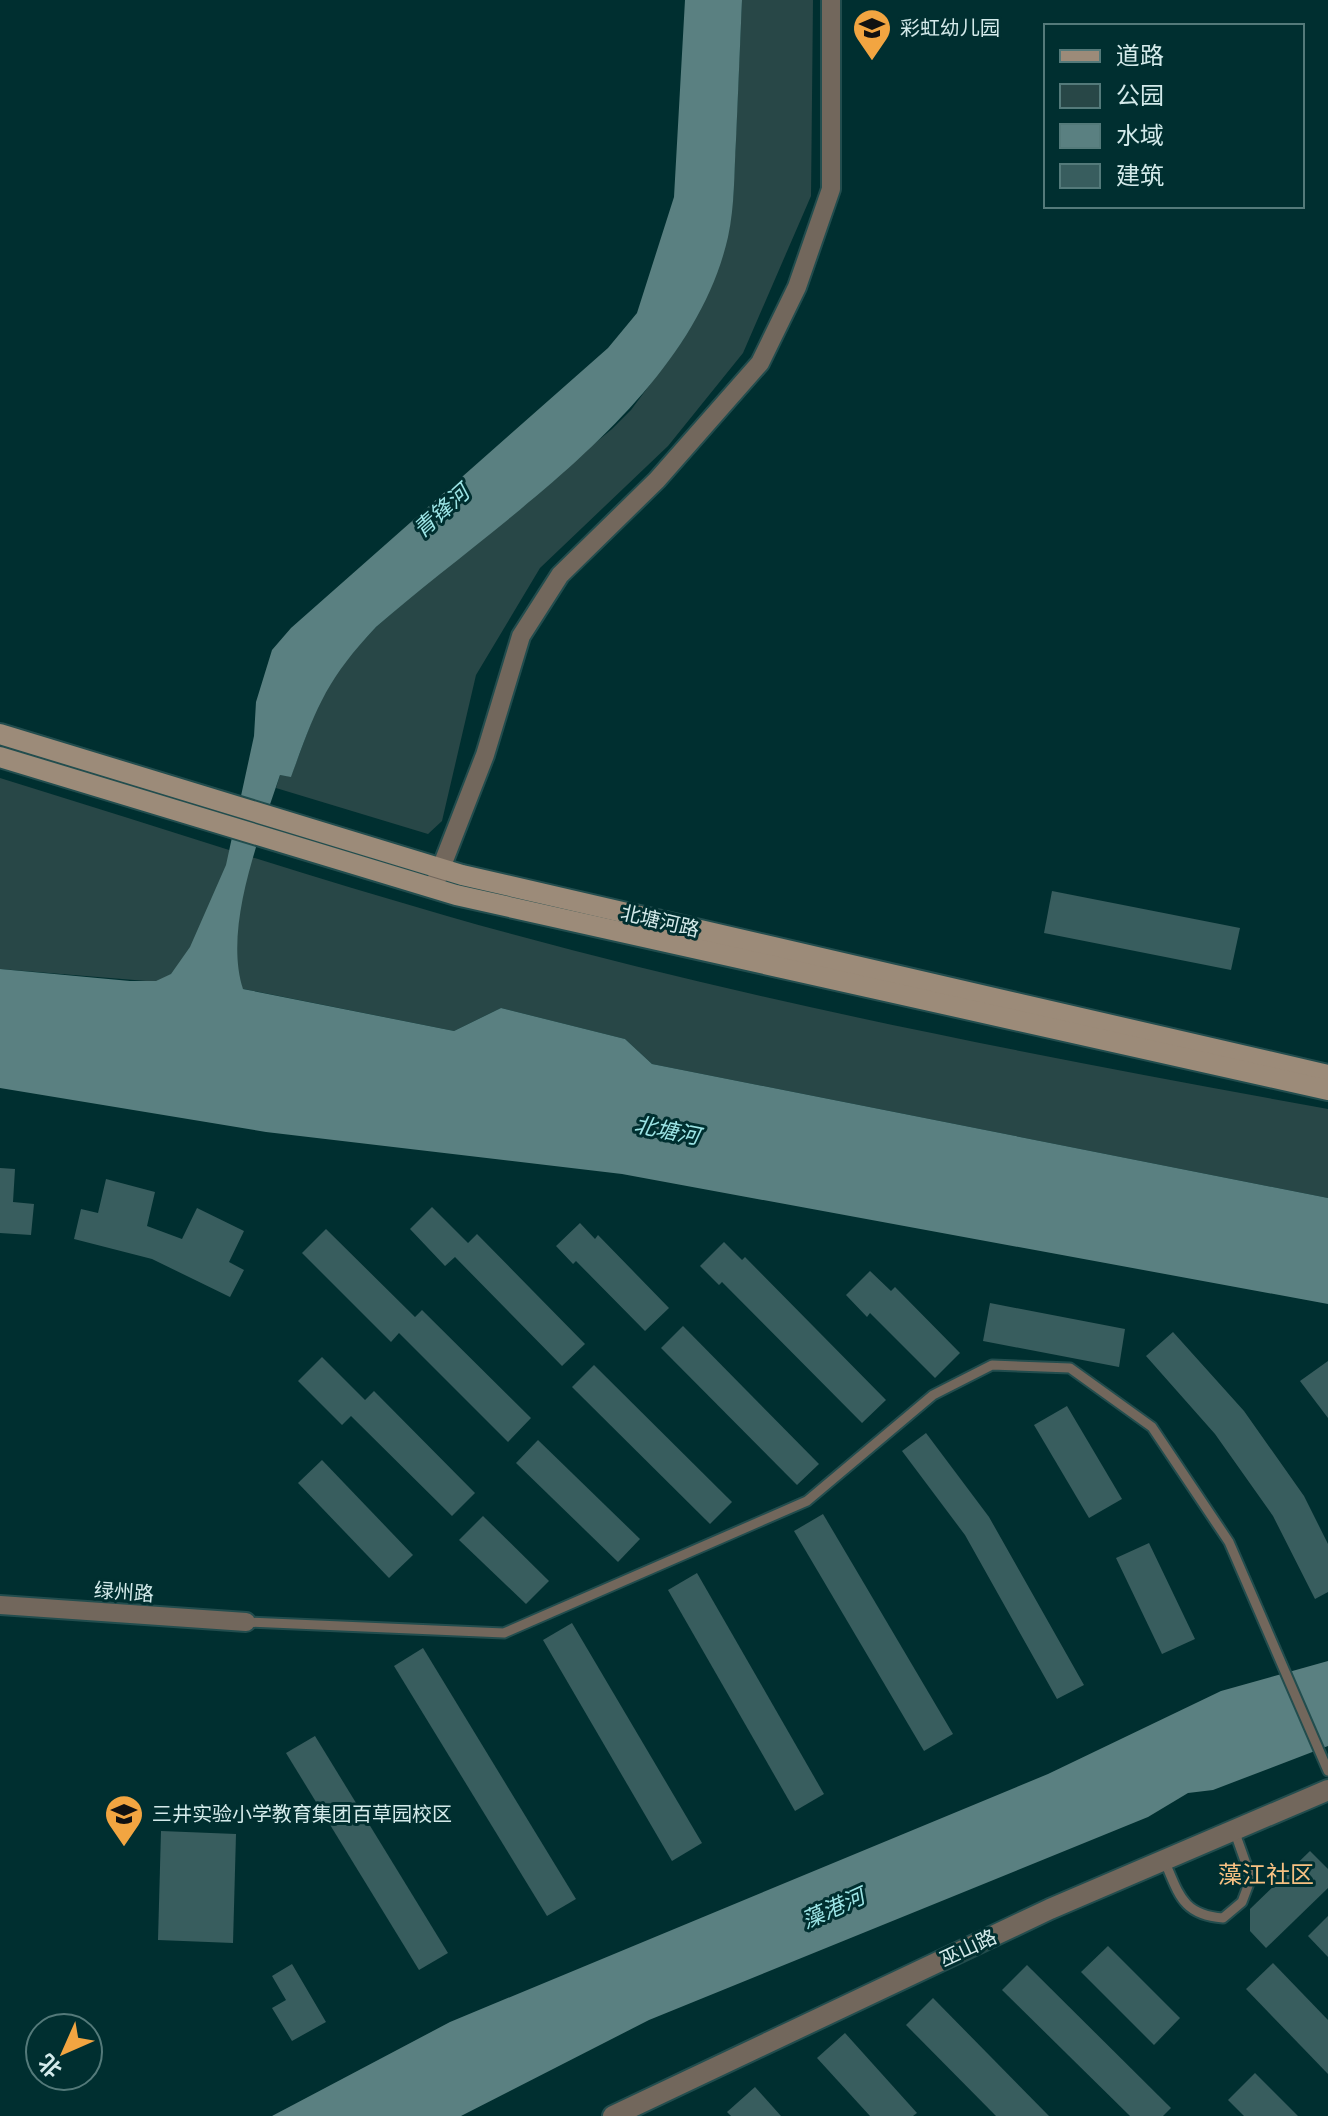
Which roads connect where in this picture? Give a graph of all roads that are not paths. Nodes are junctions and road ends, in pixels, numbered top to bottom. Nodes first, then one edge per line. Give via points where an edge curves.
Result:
1 (831, 0) edge
2 (0, 734) edge
3 (0, 757) edge
4 (219, 812) junction
5 (438, 878) junction
6 (1328, 1075) edge
7 (1328, 1090) edge
8 (0, 1605) edge
9 (246, 1622) joint
10 (1326, 1767) edge
11 (1328, 1790) edge
12 (1234, 1830) junction
13 (1164, 1860) junction
14 (613, 2116) edge

1 - 5 street via 831,189 797,287 760,363 657,480 560,575 521,636 485,755
2 - 4 main road, 北塘河路
3 - 4 main road, 北塘河路
4 - 5 main road, 北塘河路
5 - 6 main road, 北塘河路
5 - 7 main road, 北塘河路
8 - 9 street, 绿州路
9 - 10 lane via 504,1633 807,1501 933,1395 992,1365 1070,1368 1152,1427 1229,1542
11 - 12 street, 巫山路
12 - 13 street, 巫山路
12 - 13 lane via 1251,1878 1242,1902 1223,1918 1201,1917 1181,1900
13 - 14 street, 巫山路

